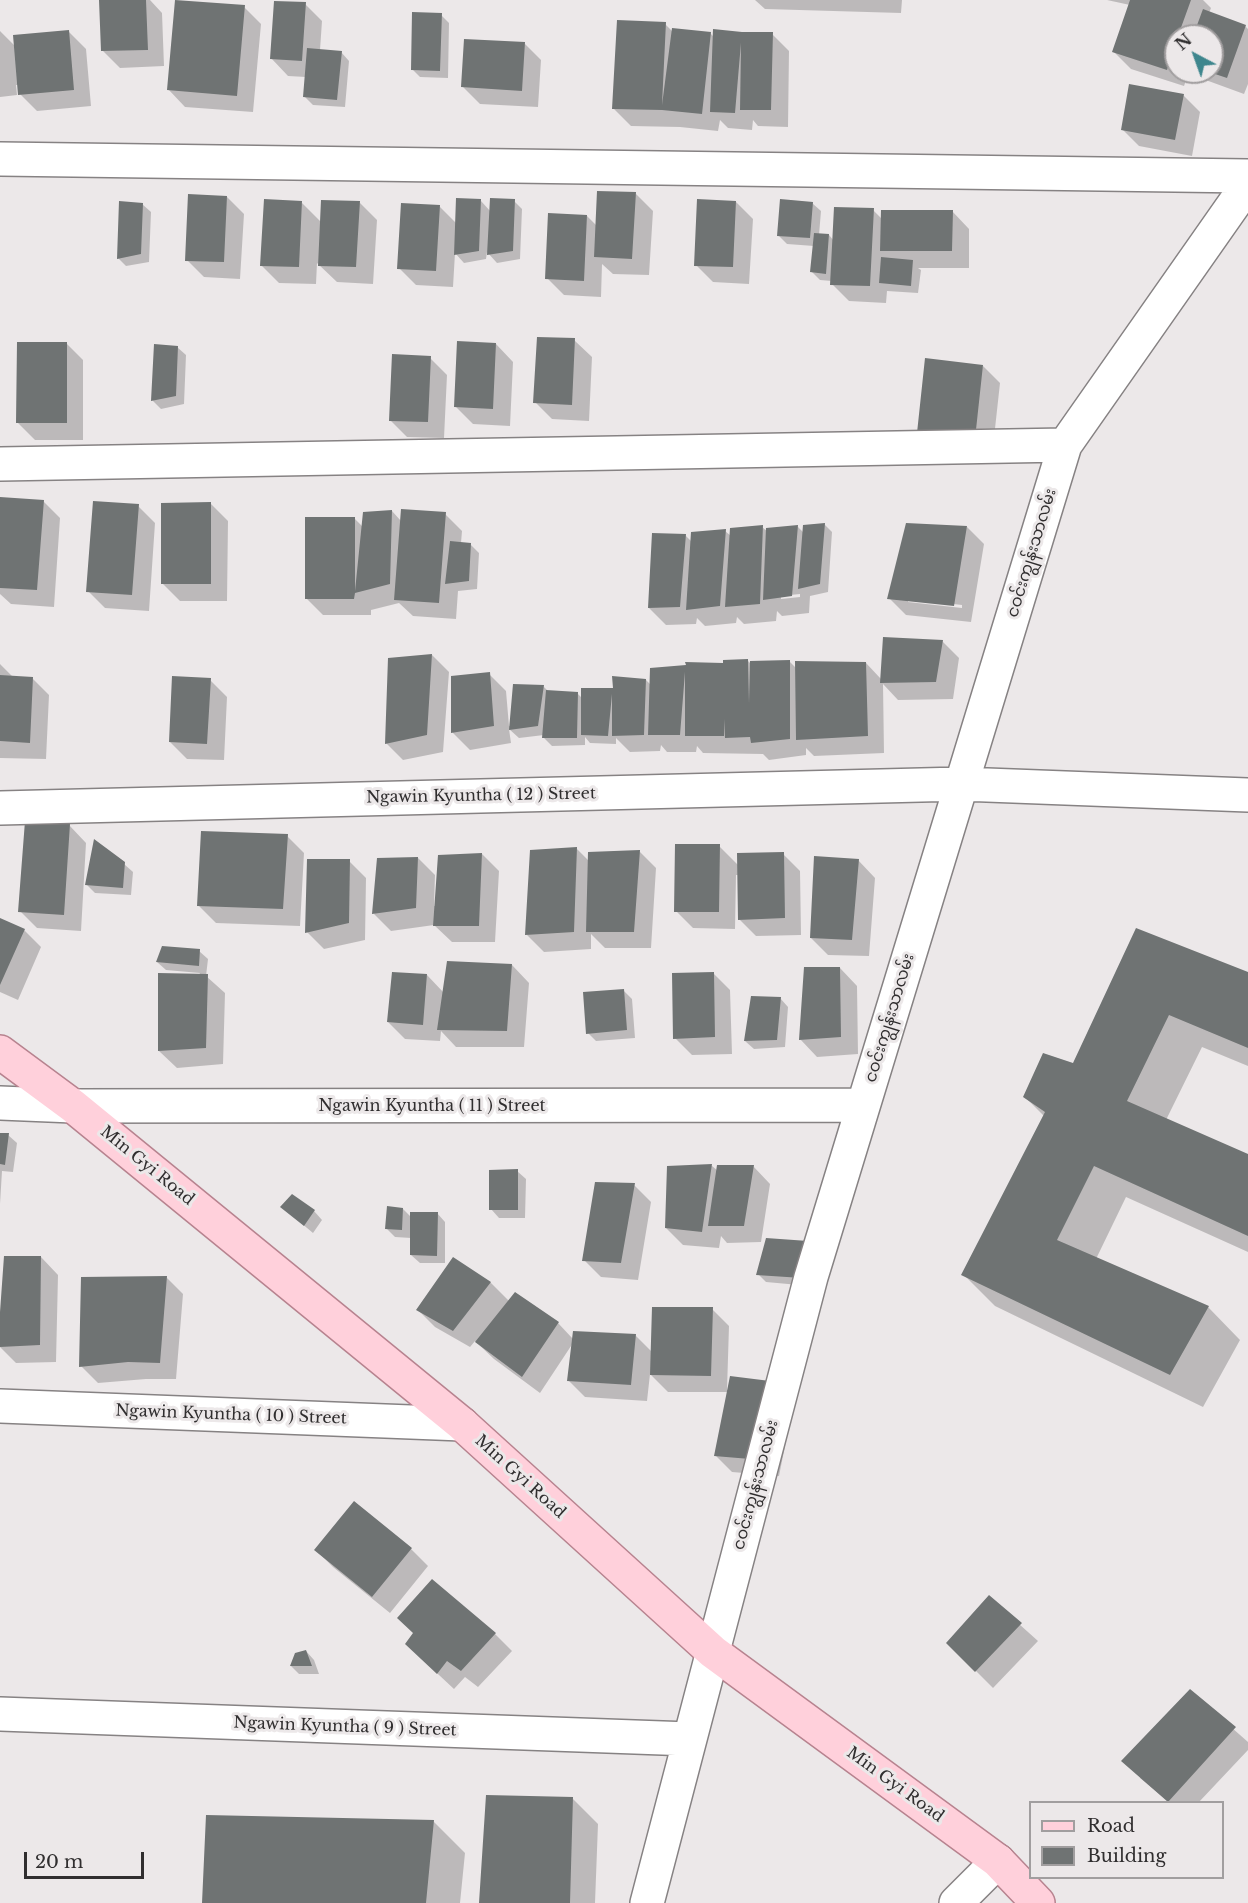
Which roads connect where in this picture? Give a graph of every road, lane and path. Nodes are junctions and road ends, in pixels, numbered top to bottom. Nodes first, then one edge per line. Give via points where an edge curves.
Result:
1 (0, 159) edge
2 (1248, 176) edge
3 (1248, 184) edge
4 (1065, 445) junction
5 (0, 465) edge
6 (961, 784) junction
7 (1248, 795) edge
8 (0, 808) edge
9 (0, 1052) edge
10 (0, 1103) edge
11 (863, 1105) junction
12 (74, 1106) junction
13 (0, 1406) edge
14 (462, 1424) junction
15 (713, 1653) junction
16 (0, 1714) edge
17 (690, 1739) junction
18 (998, 1861) junction
19 (647, 1903) edge
20 (956, 1903) edge
21 (1038, 1903) edge

1 - 2 street
3 - 4 street, ငဝင်းကျွန်းသာလမ်း
4 - 5 street
4 - 6 street, ငဝင်းကျွန်းသာလမ်း
6 - 7 street, Ngawin Kyuntha ( 12 ) Street
6 - 8 street, Ngawin Kyuntha ( 12 ) Street
6 - 11 street, ငဝင်းကျွန်းသာလမ်း
9 - 12 main road, Min Gyi Road
10 - 12 street, Ngawin Kyuntha ( 11 ) Street
11 - 12 street, Ngawin Kyuntha ( 11 ) Street
11 - 15 street, ငဝင်းကျွန်းသာလမ်း via 811,1277
12 - 14 main road, Min Gyi Road
13 - 14 street, Ngawin Kyuntha ( 10 ) Street
14 - 15 main road, Min Gyi Road
15 - 17 street, ငဝင်းကျွန်းသာလမ်း
15 - 18 main road, Min Gyi Road
16 - 17 street, Ngawin Kyuntha ( 9 ) Street
17 - 19 street, ငဝင်းကျွန်းသာလမ်း
18 - 20 street
18 - 21 main road, Min Gyi Road

